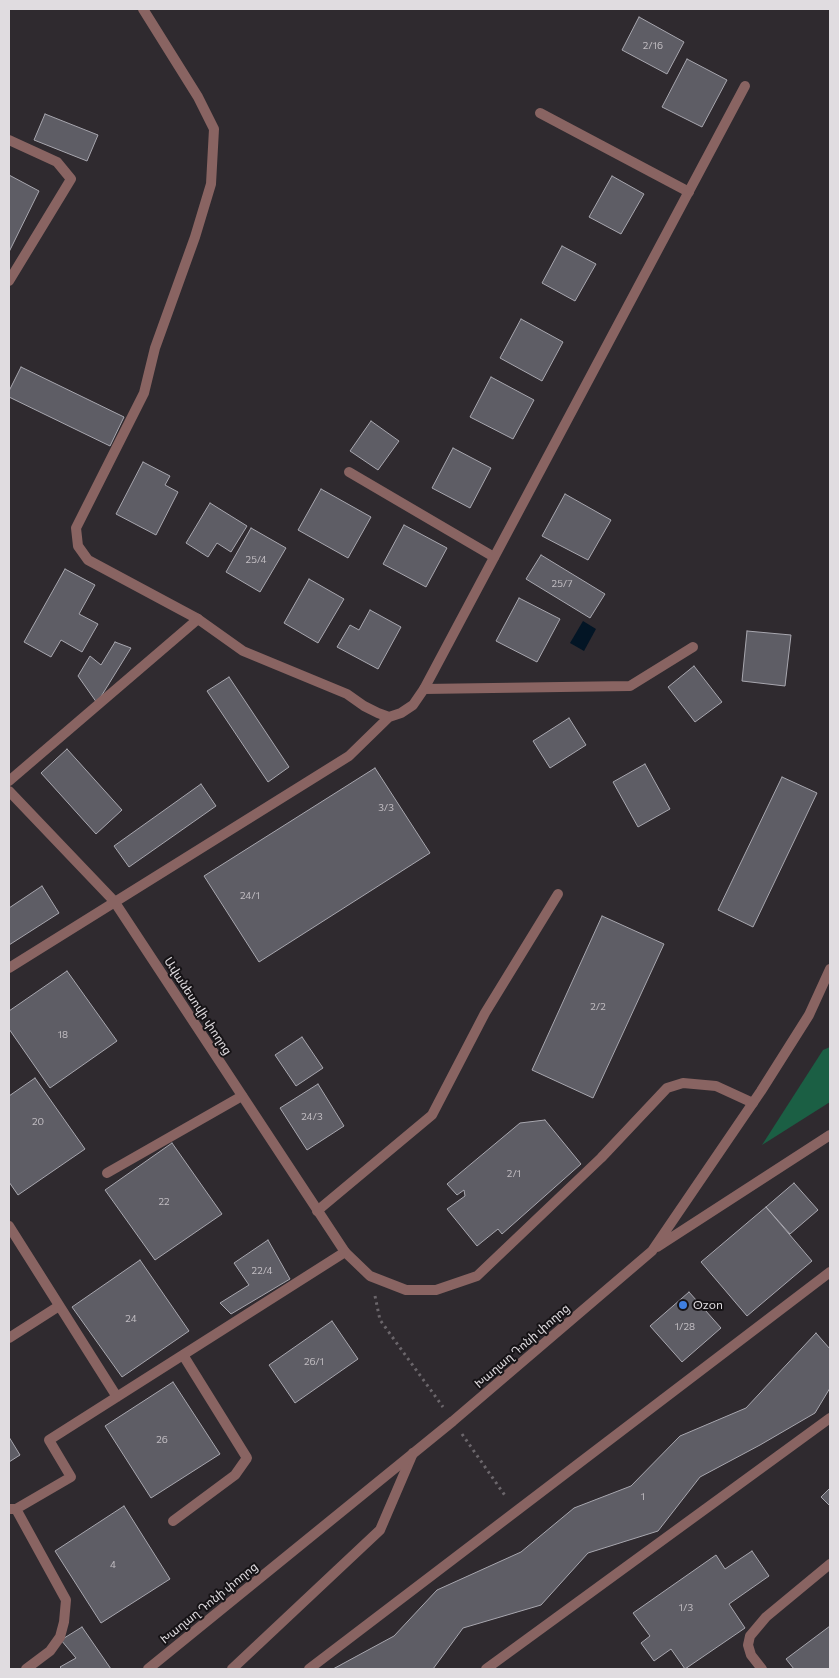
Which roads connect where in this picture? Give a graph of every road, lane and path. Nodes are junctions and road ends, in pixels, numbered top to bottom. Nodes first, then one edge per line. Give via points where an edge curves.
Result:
1 (143, 9) edge
2 (745, 86) dead end
3 (540, 114) dead end
4 (9, 140) edge
5 (689, 192) junction
6 (9, 281) edge
7 (349, 472) dead end
8 (494, 556) junction
9 (198, 619) junction
10 (693, 647) dead end
11 (424, 689) junction
12 (389, 717) junction
13 (9, 781) edge
14 (9, 791) edge
15 (558, 894) dead end
16 (114, 901) junction
17 (9, 968) edge
18 (830, 969) edge
19 (242, 1096) junction
20 (753, 1103) junction
21 (830, 1135) edge
22 (108, 1173) dead end
23 (317, 1211) junction
24 (9, 1226) edge
25 (652, 1250) junction
26 (345, 1252) junction
27 (830, 1272) edge
28 (59, 1306) junction
29 (380, 1320) dead end
30 (9, 1338) edge
31 (183, 1355) junction
32 (117, 1397) junction
33 (830, 1418) edge
34 (453, 1421) junction
35 (413, 1452) junction
36 (12, 1509) edge
37 (516, 1512) junction
38 (173, 1521) dead end
39 (830, 1564) edge
40 (26, 1669) edge
41 (148, 1669) edge
42 (232, 1669) edge
43 (309, 1669) edge
44 (486, 1669) edge
45 (762, 1669) edge

1 - 9 street via 198,96 214,129 211,184 155,348 144,392 76,528 78,546 88,560
2 - 5 street
3 - 5 street
4 - 6 street via 57,162 71,179
5 - 8 street
7 - 8 street
8 - 11 street
9 - 12 street via 243,651 347,694
9 - 13 street
10 - 11 street via 630,686
11 - 12 street via 413,705
12 - 16 street via 349,756
14 - 16 street, Ավանեսովի փողոց
15 - 23 street via 485,1013 432,1115
16 - 17 street
16 - 19 street, Ավանեսովի փողոց
18 - 20 street, Խաղաղ Դոնի փողոց via 809,1015
19 - 22 street
19 - 23 street, Ավանեսովի փողոց
20 - 25 street, Խաղաղ Դոնի փողոց
20 - 26 street, Ավանեսովի փողոց via 716,1086 683,1083 667,1088 601,1158 477,1276 436,1290 406,1290 370,1276
21 - 25 street
23 - 26 street, Ավանեսովի փողոց
24 - 28 street
25 - 34 street, Խաղաղ Դոնի փողոց
26 - 31 street
27 - 37 street
28 - 30 street
28 - 32 street
29 - 34 path
31 - 32 street
31 - 38 street via 247,1458 236,1475
32 - 36 street via 49,1440 71,1477
33 - 44 street
34 - 35 street, Խաղաղ Դոնի փողոց
34 - 37 path
35 - 41 street, Խաղաղ Դոնի փողոց
35 - 42 street via 380,1530
36 - 40 street via 66,1600 60,1637 50,1651
37 - 43 street
39 - 45 street via 766,1617 750,1636 751,1655

